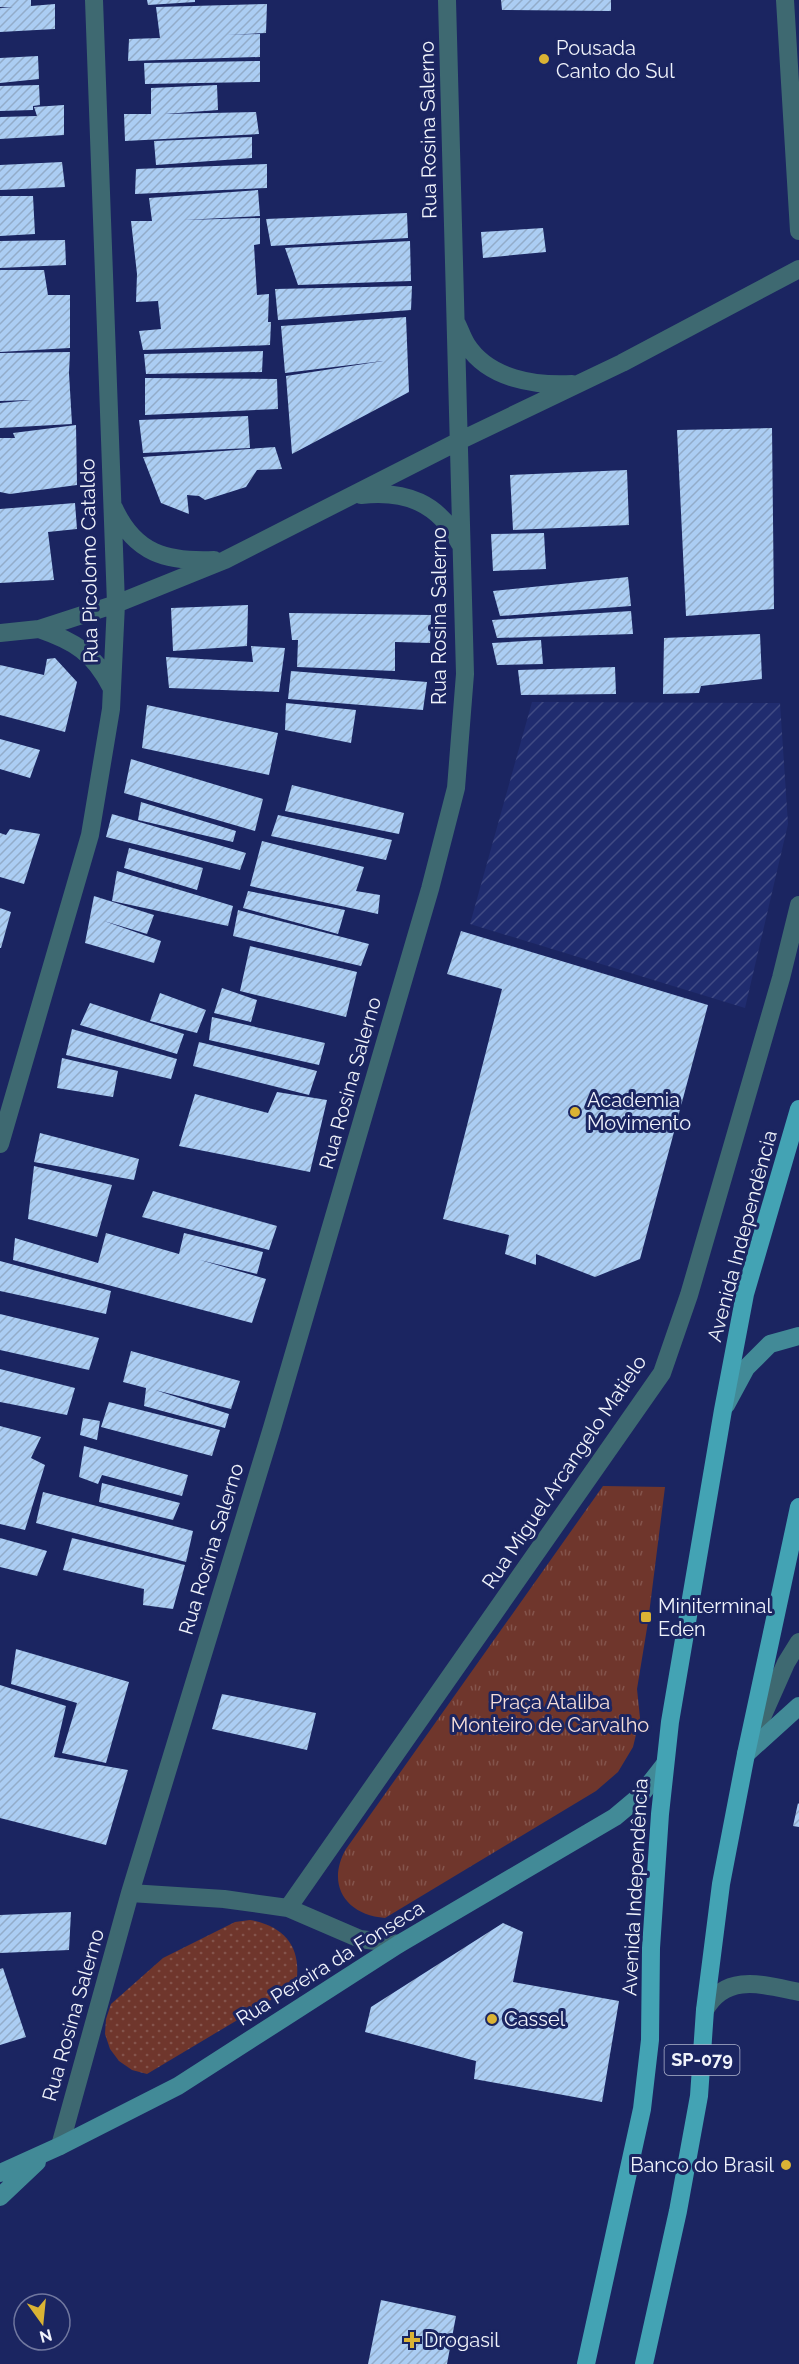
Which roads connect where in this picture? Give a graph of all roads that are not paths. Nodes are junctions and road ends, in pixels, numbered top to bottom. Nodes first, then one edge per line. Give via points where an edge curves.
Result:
1 (94, 0) edge
2 (447, 0) edge
3 (785, 0) edge
4 (799, 231) edge
5 (799, 269) edge
6 (454, 316) junction
7 (579, 383) junction
8 (457, 442) junction
9 (351, 496) junction
10 (112, 502) junction
11 (462, 548) junction
12 (225, 560) junction
13 (116, 604) junction
14 (39, 629) junction
15 (0, 633) edge
16 (112, 688) junction
17 (799, 905) edge
18 (799, 1109) edge
19 (0, 1144) edge
20 (799, 1336) edge
21 (723, 1410) junction
22 (799, 1507) edge
23 (799, 1642) edge
24 (799, 1706) edge
25 (746, 1754) junction
26 (665, 1764) junction
27 (130, 1893) junction
28 (288, 1908) junction
29 (399, 1944) junction
30 (799, 1992) edge
31 (705, 2010) junction
32 (54, 2149) junction
33 (0, 2173) edge
34 (0, 2197) edge
35 (586, 2364) edge
36 (644, 2364) edge

1 - 10 street, Rua Picolomo Cataldo
2 - 6 street, Rua Rosina Salerno
3 - 4 street
5 - 7 street
6 - 7 street via 466,345 480,360 499,371 547,385
6 - 8 street, Rua Rosina Salerno
7 - 8 street
8 - 9 street
8 - 11 street, Rua Rosina Salerno
9 - 11 street via 383,492 411,498 437,512
9 - 12 street
10 - 12 street via 122,524 147,550 182,559
10 - 13 street, Rua Picolomo Cataldo
11 - 27 street, Rua Rosina Salerno via 465,674 456,788 430,890 311,1294
12 - 13 street
13 - 14 street
13 - 16 street, Rua Picolomo Cataldo
14 - 15 street
14 - 16 street via 65,638 92,657
16 - 19 street, Rua Picolomo Cataldo via 90,835
17 - 28 street, Rua Miguel Arcangelo Matielo via 781,978 662,1373
18 - 21 main road, Avenida Independência / SP-079 via 745,1294
20 - 21 main road, Avenida Independência / SP-079 via 770,1344 746,1368
21 - 26 main road, Avenida Independência / SP-079
22 - 25 main road, SP-079
23 - 25 street
24 - 25 main road
25 - 31 main road, SP-079 via 721,1884
26 - 29 main road, Rua Pereira da Fonseca via 640,1796 615,1817
26 - 35 main road, Avenida Independência / SP-079 via 651,1948 650,2040 642,2109
27 - 28 street
27 - 32 street, Rua Rosina Salerno
28 - 29 street via 360,1939
29 - 32 main road, Rua Pereira da Fonseca via 178,2086
30 - 31 street via 755,1983 737,1985 712,1997
31 - 36 main road, SP-079 via 699,2096
32 - 33 main road, Rua Pereira da Fonseca
32 - 34 main road

